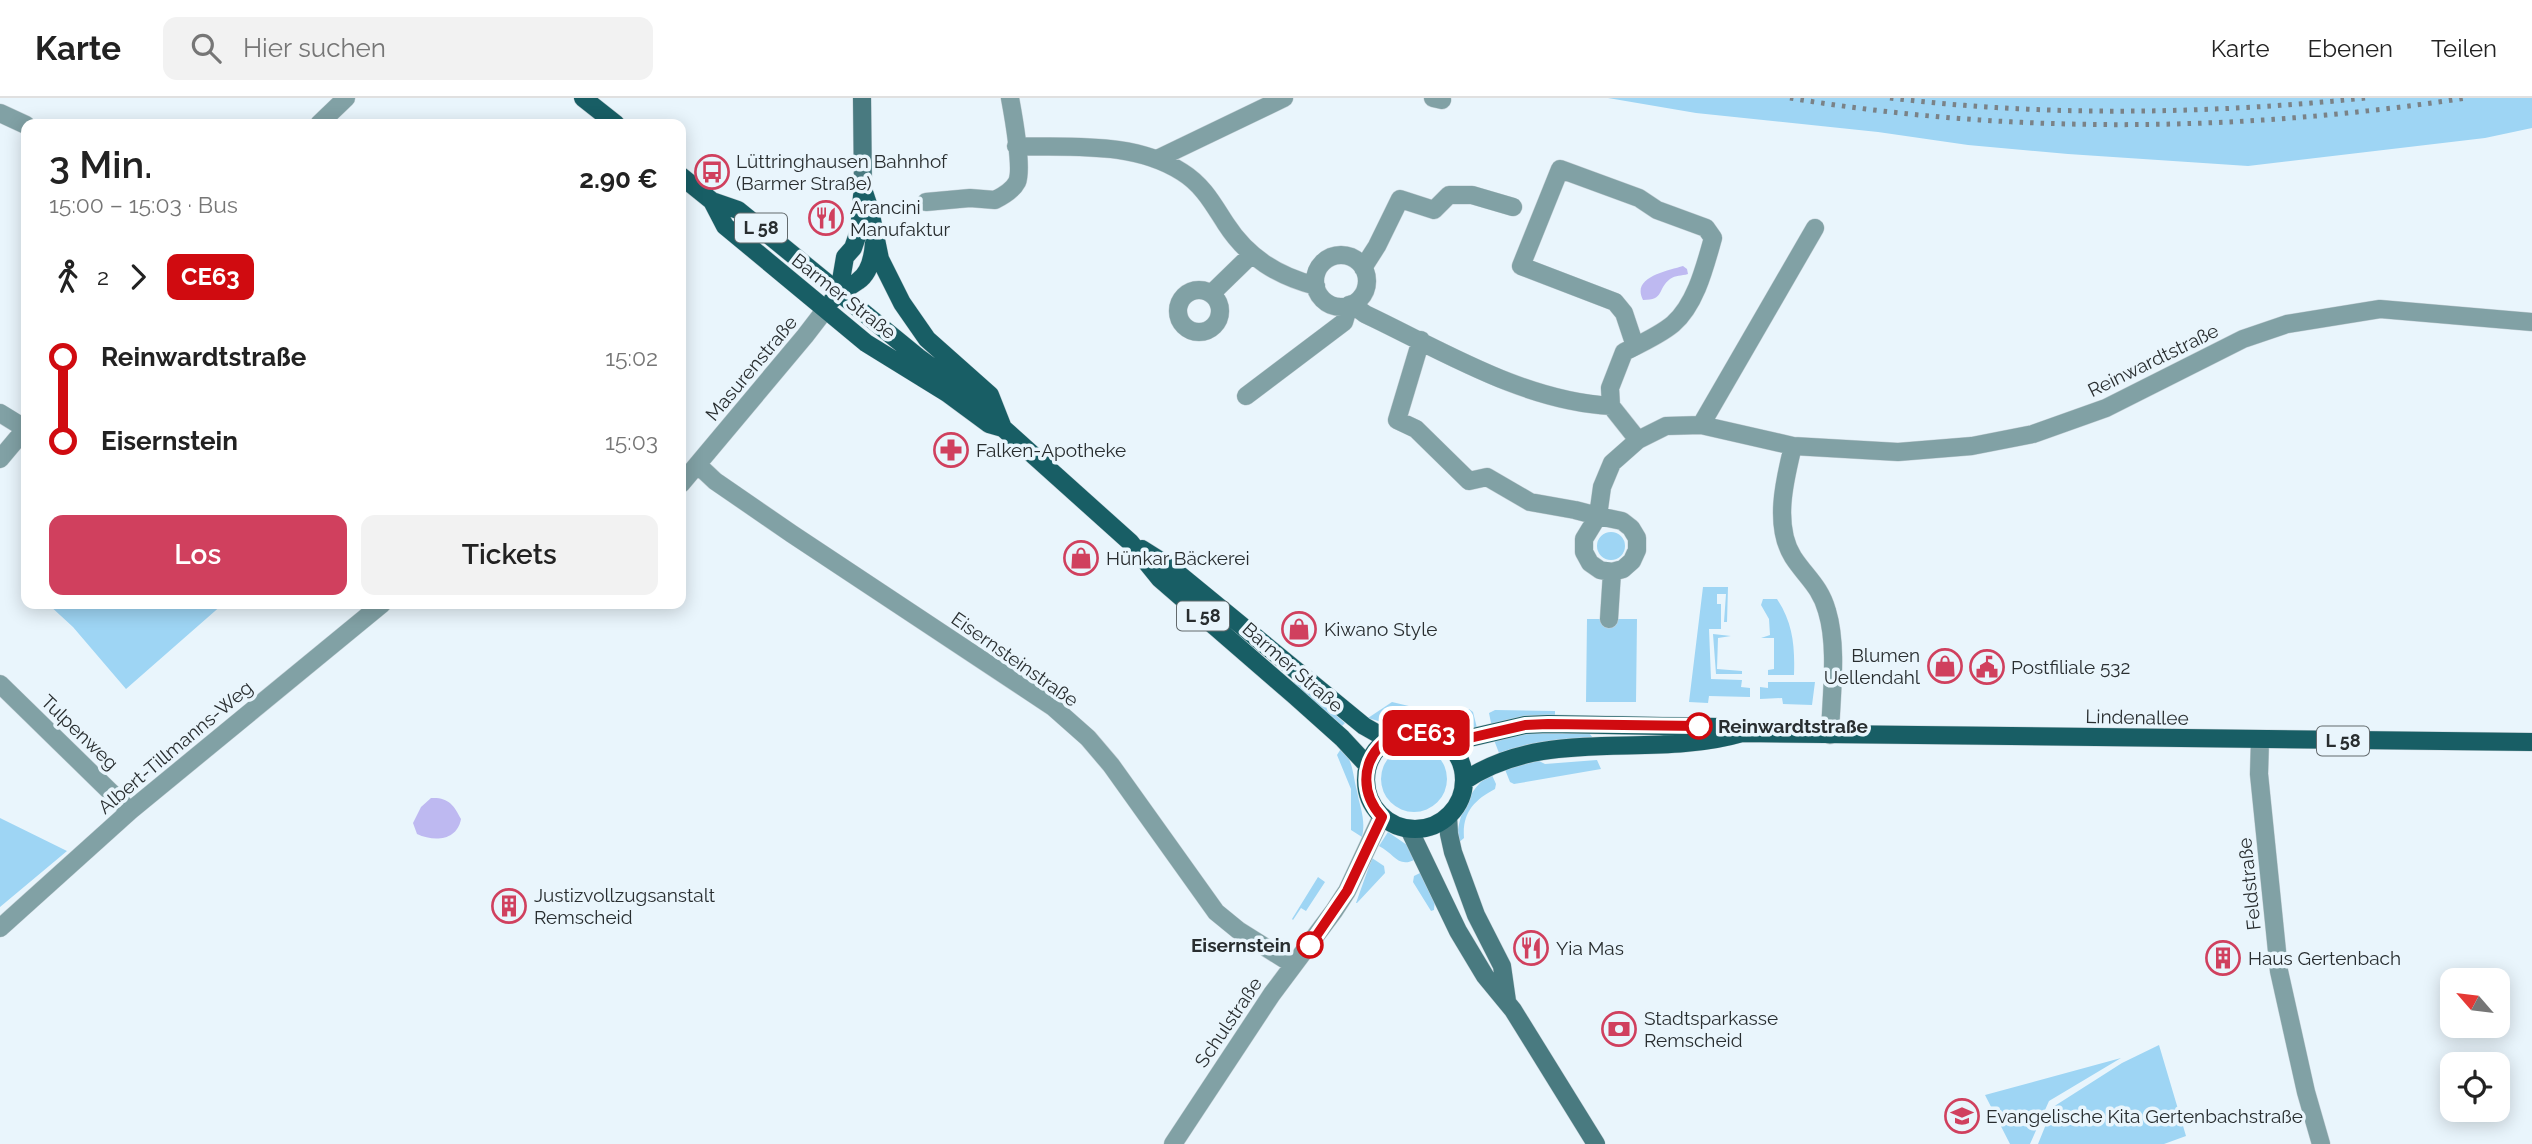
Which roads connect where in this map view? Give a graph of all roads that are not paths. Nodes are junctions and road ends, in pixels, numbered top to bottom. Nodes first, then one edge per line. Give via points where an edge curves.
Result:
1 (345, 98) edge
2 (583, 98) edge
3 (862, 98) edge
4 (1010, 98) edge
5 (1284, 98) edge
6 (0, 113) edge
7 (324, 119) edge
8 (610, 119) edge
9 (21, 123) edge
10 (1016, 146) junction
11 (1157, 159) junction
12 (686, 180) edge
13 (863, 190) junction
14 (712, 201) junction
15 (926, 202) dead end
16 (1513, 207) dead end
17 (1815, 228) dead end
18 (874, 237) junction
19 (1251, 255) junction
20 (1363, 268) junction
21 (1316, 286) junction
22 (839, 292) junction
23 (1211, 294) dead end
24 (1351, 304) junction
25 (825, 310) junction
26 (2532, 322) edge
27 (1421, 340) junction
28 (1635, 346) junction
29 (1246, 396) dead end
30 (1611, 406) junction
31 (0, 413) edge
32 (1000, 421) junction
33 (21, 425) edge
34 (1701, 425) junction
35 (21, 434) edge
36 (1637, 440) junction
37 (1793, 446) junction
38 (0, 459) edge
39 (698, 465) junction
40 (686, 478) edge
41 (1598, 516) junction
42 (1130, 542) junction
43 (1612, 572) junction
44 (376, 609) edge
45 (1609, 619) dead end
46 (0, 684) edge
47 (1742, 733) junction
48 (1830, 735) junction
49 (1387, 739) junction
50 (2260, 740) junction
51 (2532, 742) edge
52 (1448, 743) junction
53 (1368, 766) junction
54 (1464, 782) junction
55 (130, 811) junction
56 (1448, 816) junction
57 (1382, 817) junction
58 (1409, 829) junction
59 (0, 928) edge
60 (1292, 964) junction
61 (1507, 1001) junction
62 (1174, 1144) edge
63 (1596, 1144) edge
64 (2320, 1144) edge

1 - 7 street
2 - 8 main road
3 - 13 main road
4 - 10 street
5 - 11 street
6 - 9 street
10 - 11 street via 1118,148
10 - 15 street via 1018,180 995,201
11 - 19 street via 1194,181
12 - 14 main road, Barmer Straße / L 58
13 - 18 main road
13 - 22 main road via 859,231 845,257
14 - 22 main road, Barmer Straße / L 58 via 738,210
14 - 25 main road, Barmer Straße / L 58 via 725,226
16 - 20 street via 1472,195 1449,195 1434,210 1400,199
17 - 34 street
18 - 22 main road via 863,276
18 - 32 main road via 907,312 927,339 990,395
19 - 21 street via 1275,272
19 - 23 street
20 - 21 street via 1350,257 1332,257 1318,268
20 - 24 street via 1366,289
21 - 24 street via 1331,304
22 - 25 main road
22 - 32 main road, Barmer Straße / L 58
24 - 27 street
24 - 29 street via 1344,322
25 - 32 main road, Barmer Straße / L 58 via 866,343 989,424
25 - 39 street, Masurenstraße
26 - 37 street, Reinwardtstraße via 2379,309 2287,324 2243,339 2106,408 2033,434 1972,446 1898,452
27 - 30 street via 1530,389 1577,404
27 - 41 street via 1397,420 1416,429 1469,481 1487,477 1530,502
28 - 28 street via 1673,324 1686,308 1713,238 1706,228 1657,210 1640,198 1560,169 1521,266 1615,302 1624,313
28 - 30 street via 1624,352 1611,388
30 - 36 street
31 - 33 street
32 - 42 main road, Barmer Straße / L 58
34 - 36 street, Reinwardtstraße via 1666,426
34 - 37 street, Reinwardtstraße
35 - 38 street
36 - 41 street, Reinwardtstraße via 1612,463 1602,487
37 - 48 street via 1783,534 1792,556 1819,589 1828,613
39 - 40 street, Masurenstraße
39 - 60 street, Eisernsteinstraße via 715,481 1053,708 1111,765 1216,912
41 - 43 street, Reinwardtstraße via 1584,539 1584,552 1590,563
41 - 43 street via 1622,520 1637,538 1632,561
42 - 49 main road, Barmer Straße / L 58 via 1169,566 1364,726
42 - 53 main road, Barmer Straße / L 58 via 1160,579
43 - 45 street
44 - 55 street, Albert-Tillmanns-Weg
46 - 55 street, Tulpenweg
47 - 48 main road, Lindenallee / L 58
47 - 52 main road, Lindenallee / L 58 via 1719,727 1548,724
47 - 54 main road, Lindenallee / L 58 via 1717,741 1527,753 1495,763
48 - 50 main road, Lindenallee / L 58
49 - 52 main road via 1413,731
49 - 53 main road
50 - 51 main road, Lindenallee / L 58
50 - 64 street, Feldstraße via 2259,774 2279,971
52 - 54 main road via 1457,754
53 - 57 main road via 1370,800
54 - 56 main road
55 - 59 street, Albert-Tillmanns-Weg
56 - 58 main road via 1437,824
56 - 61 main road via 1453,852 1476,915 1502,966
57 - 58 main road
57 - 60 street, Schulstraße via 1347,891
58 - 61 main road via 1458,931 1485,976
60 - 62 street, Schulstraße
61 - 63 main road

